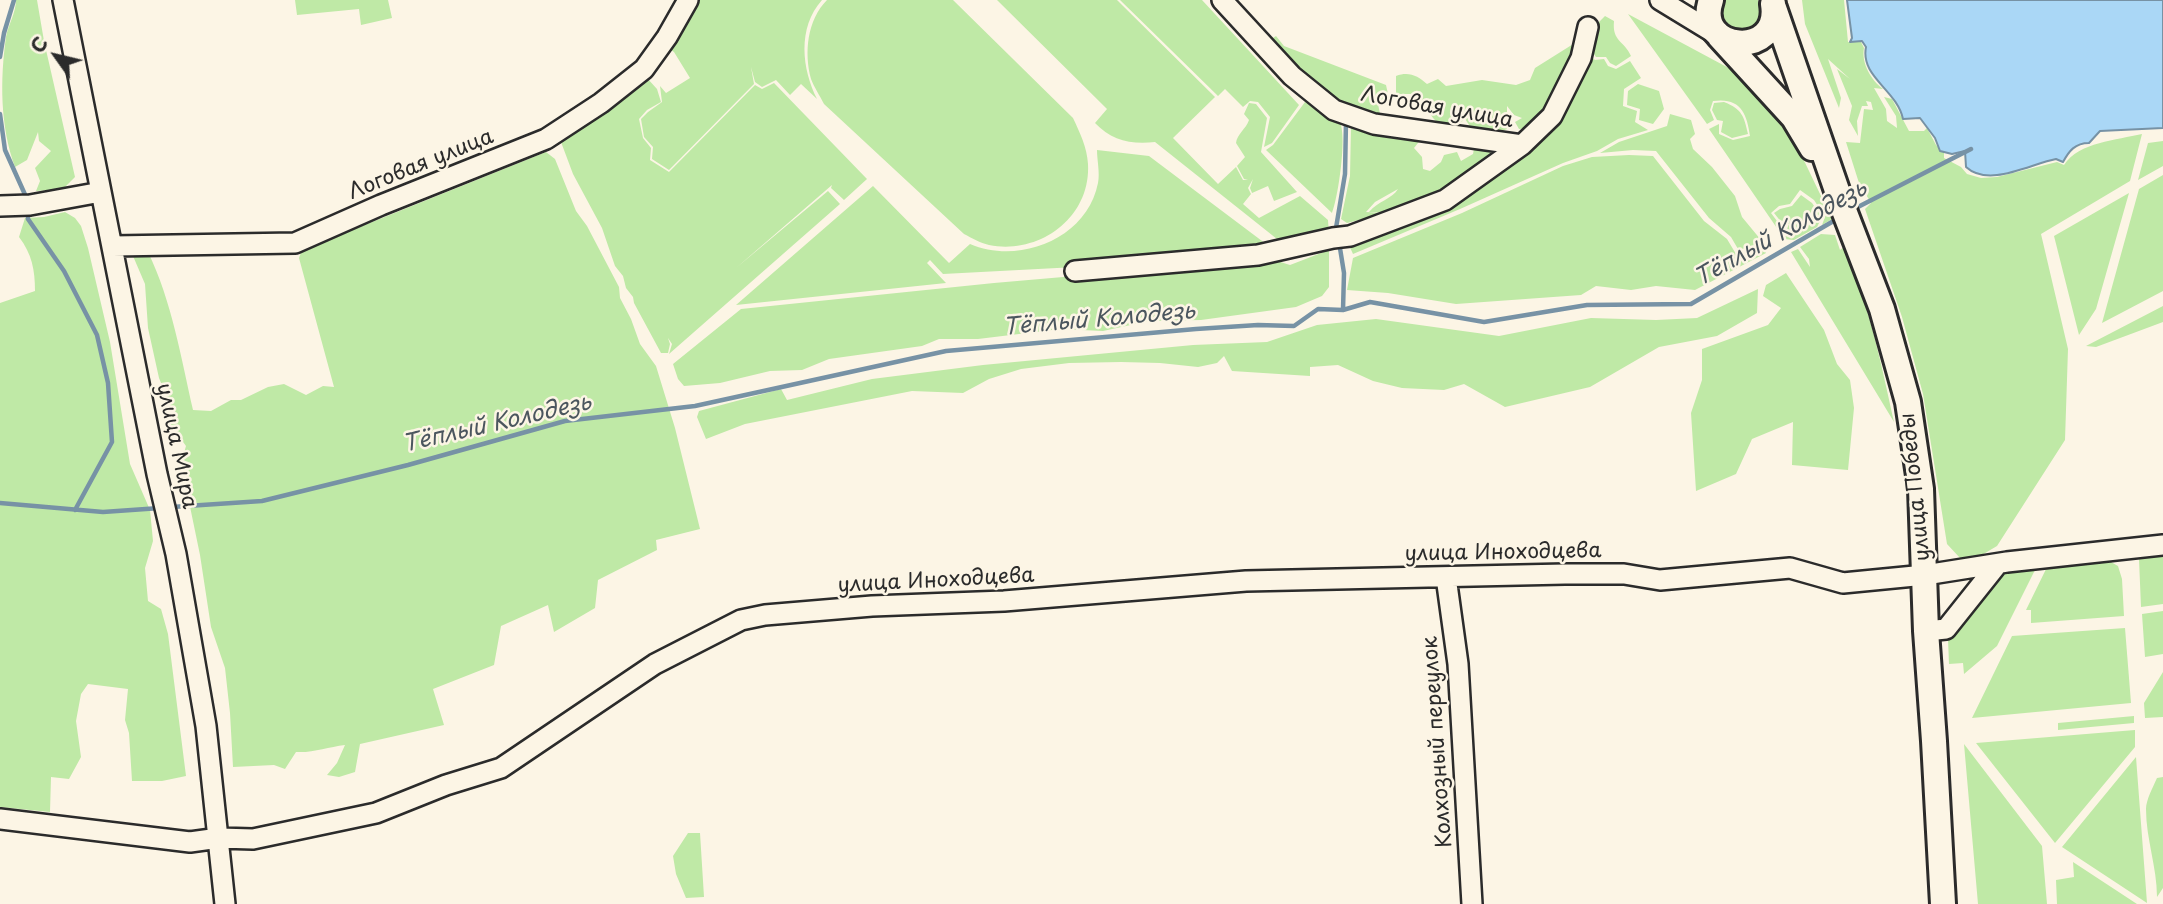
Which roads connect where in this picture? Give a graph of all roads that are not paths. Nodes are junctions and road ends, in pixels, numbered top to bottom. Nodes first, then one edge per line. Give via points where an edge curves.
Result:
1 (64, 0) edge
2 (688, 0) edge
3 (1222, 0) edge
4 (1660, 0) edge
5 (1711, 0) edge
6 (1774, 4) edge
7 (1588, 27) dead end
8 (1719, 36) junction
9 (1522, 145) junction
10 (101, 192) junction
11 (1842, 205) junction
12 (0, 206) edge
13 (113, 246) junction
14 (1075, 271) dead end
15 (2163, 545) edge
16 (1997, 565) junction
17 (1925, 575) junction
18 (1446, 577) junction
19 (1926, 631) junction
20 (0, 819) edge
21 (219, 838) junction
22 (225, 904) edge
23 (1472, 904) edge
24 (1943, 904) edge

1 - 10 street, улица Мира
2 - 13 street, Логовая улица via 644,69 546,139 295,243
3 - 9 street, Логовая улица via 1292,76 1334,110 1374,124
4 - 8 street
5 - 8 main road via 1709,16
6 - 8 main road via 1769,29 1761,37 1740,44
6 - 11 main road, улица Победы
7 - 9 street via 1581,58 1552,116
8 - 11 main road via 1794,118
9 - 14 street via 1445,200 1341,237 1258,255
10 - 12 street
10 - 13 street, улица Мира
11 - 17 main road, улица Победы via 1882,309 1908,402 1921,489
13 - 21 street, улица Мира via 176,554 206,726
15 - 16 street, улица Иноходцева
16 - 17 street, улица Иноходцева
16 - 19 street via 1946,629
17 - 18 street, улица Иноходцева via 1843,583 1790,568 1660,580 1624,574
17 - 19 main road, улица Победы
18 - 21 street, улица Иноходцева via 1246,581 1004,601 872,606 741,620 655,664 501,768 376,813 253,839
18 - 23 street, Колхозный переулок via 1458,664
19 - 24 main road, улица Победы
20 - 21 street, улица Иноходцева via 190,842
21 - 22 street, улица Мира

